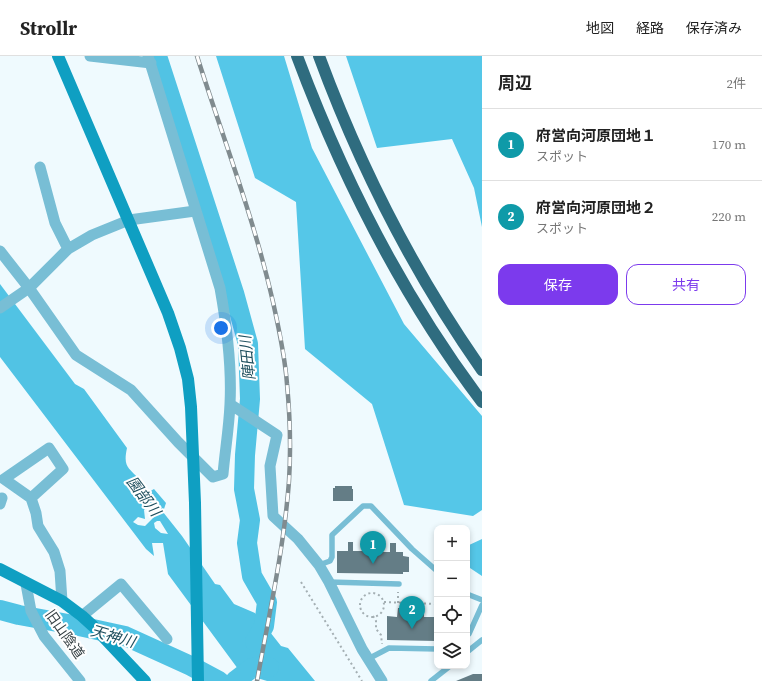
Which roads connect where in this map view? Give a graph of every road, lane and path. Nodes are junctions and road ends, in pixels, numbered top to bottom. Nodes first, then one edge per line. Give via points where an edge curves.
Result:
1 (58, 56) edge
2 (90, 56) edge
3 (297, 56) edge
4 (319, 56) edge
5 (149, 60) edge
6 (40, 167) dead end
7 (195, 210) junction
8 (129, 220) junction
9 (68, 249) junction
10 (0, 250) edge
11 (29, 288) junction
12 (0, 308) edge
13 (482, 370) edge
14 (482, 402) edge
15 (230, 404) junction
16 (31, 498) junction
17 (319, 566) junction
18 (434, 568) edge
19 (0, 569) edge
20 (301, 582) dead end
21 (330, 582) junction
22 (26, 584) junction
23 (399, 586) joint
24 (470, 595) edge
25 (482, 600) edge
26 (62, 601) junction
27 (384, 602) junction
28 (398, 602) junction
29 (434, 604) edge
30 (482, 605) edge
31 (82, 616) junction
32 (374, 616) junction
33 (469, 633) edge
34 (167, 639) dead end
35 (482, 640) edge
36 (434, 649) edge
37 (386, 650) junction
38 (470, 650) edge
39 (368, 659) junction
40 (446, 669) edge
41 (80, 681) edge
42 (145, 681) edge
43 (198, 681) edge
44 (362, 681) edge
45 (382, 681) edge
46 (431, 681) edge

1 - 8 street
2 - 5 street
3 - 14 highway via 332,145 376,234 415,303
4 - 13 highway via 378,195 427,284
5 - 7 street
6 - 9 street via 55,223
7 - 8 street
7 - 15 street via 220,288 227,327
8 - 9 street via 92,235
8 - 43 street via 168,313 188,380 195,504
9 - 11 street
10 - 11 street
11 - 12 street
11 - 15 street via 76,355 131,390 213,477 223,474
15 - 17 street via 277,435 270,466 273,516 298,539
16 - 16 street via 4,479 48,448 63,469
16 - 26 street via 38,526 54,552 60,571
17 - 18 lane via 330,561 332,557 332,535 363,506 371,506
17 - 21 street
19 - 22 street
20 - 44 path
21 - 23 lane
21 - 39 street
22 - 26 street
22 - 41 street, 旧山陰道 via 31,611 44,636
23 - 28 path
24 - 25 lane
26 - 31 street
27 - 28 path
27 - 32 path via 381,612
27 - 32 path via 375,593 362,598 360,606 364,613
28 - 29 path
30 - 33 lane
31 - 34 street via 121,584
31 - 42 street
32 - 37 path via 376,629
35 - 38 lane
36 - 37 lane
37 - 39 lane
39 - 45 street
40 - 46 lane

